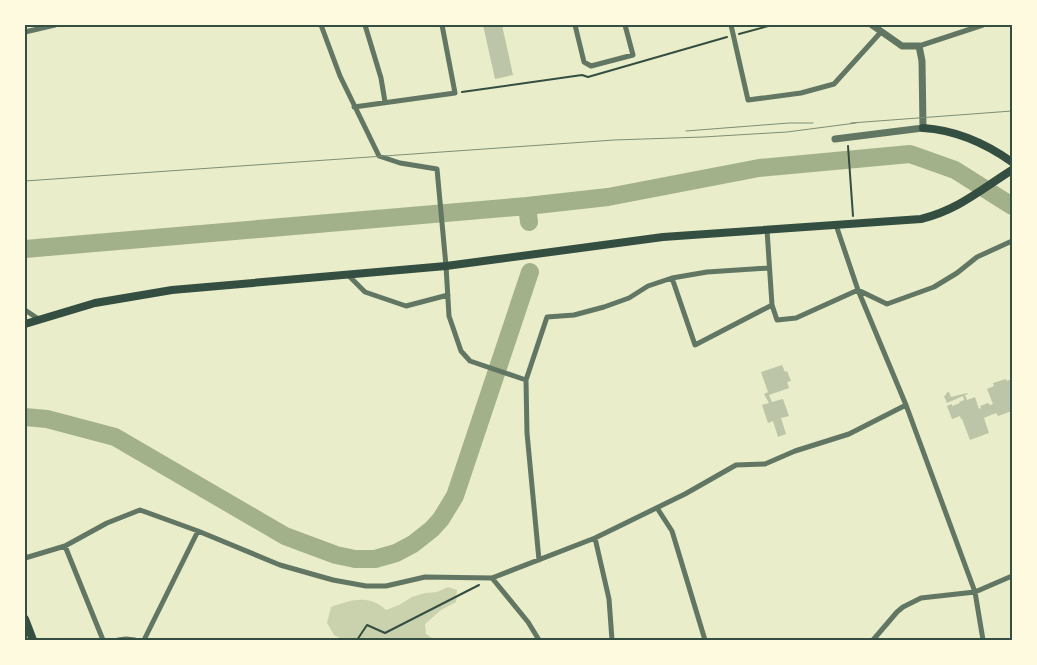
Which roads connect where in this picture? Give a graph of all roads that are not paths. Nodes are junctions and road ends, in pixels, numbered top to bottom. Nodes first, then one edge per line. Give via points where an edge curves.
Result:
1 (56, 25) edge
2 (321, 25) edge
3 (365, 25) edge
4 (442, 25) edge
5 (575, 25) edge
6 (625, 25) edge
7 (731, 25) edge
8 (872, 25) edge
9 (983, 25) edge
10 (25, 32) edge
11 (881, 32) junction
12 (920, 46) junction
13 (386, 102) junction
14 (354, 107) junction
15 (923, 128) junction
16 (835, 139) dead end
17 (1012, 162) edge
18 (1012, 170) edge
19 (836, 225) junction
20 (767, 230) junction
21 (1012, 241) edge
22 (446, 266) junction
23 (769, 268) junction
24 (348, 275) junction
25 (672, 278) junction
26 (858, 290) junction
27 (448, 295) junction
28 (772, 305) junction
29 (25, 310) edge
30 (40, 320) junction
31 (25, 324) edge
32 (526, 380) junction
33 (906, 405) junction
34 (658, 508) junction
35 (198, 530) junction
36 (595, 538) junction
37 (65, 546) junction
38 (25, 558) edge
39 (539, 560) junction
40 (1012, 576) edge
41 (492, 578) junction
42 (975, 592) junction
43 (25, 619) edge
44 (33, 640) edge
45 (103, 640) edge
46 (118, 640) edge
47 (135, 640) edge
48 (144, 640) edge
49 (539, 640) edge
50 (612, 640) edge
51 (705, 640) edge
52 (874, 640) edge
53 (983, 640) edge

1 - 10 street
2 - 14 street
3 - 13 street
4 - 13 street via 455,94
5 - 6 street via 584,62 591,66 633,55
7 - 11 street via 748,100 800,93 834,84
8 - 11 street
9 - 12 street
11 - 12 street via 902,46
12 - 15 street
13 - 14 street
14 - 22 street via 379,156 400,164 437,169
15 - 16 street
15 - 17 main road via 963,135
18 - 19 main road via 950,210 921,219
19 - 20 main road
19 - 26 street
20 - 22 main road via 662,237
20 - 23 street
21 - 26 street via 978,256 934,287 887,304
22 - 24 main road
22 - 27 street
23 - 25 street
23 - 28 street
24 - 27 street via 365,292 406,306
24 - 30 main road via 172,290 77,308
25 - 28 street via 695,345
25 - 32 street via 604,307 574,315 547,317
26 - 28 street via 796,318 777,320
26 - 33 street
27 - 32 street via 452,327 461,351 470,361
29 - 30 street
30 - 31 main road
32 - 39 street via 527,433
33 - 34 street via 849,434 765,464 736,466
33 - 42 street
34 - 36 street
34 - 51 street via 672,531
35 - 37 street via 140,510
35 - 41 street via 280,565 366,586 386,586 425,577
35 - 48 street
36 - 39 street
36 - 50 street via 609,599
37 - 38 street
37 - 45 street
39 - 41 street
40 - 42 street
41 - 49 street
42 - 52 street via 920,598 902,607
42 - 53 street
43 - 44 main road
46 - 47 street

